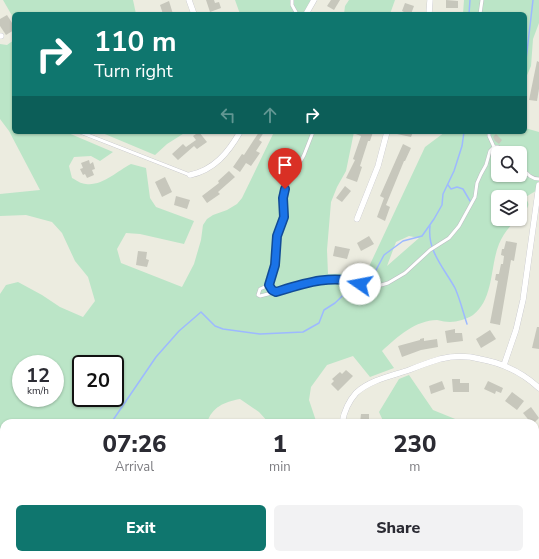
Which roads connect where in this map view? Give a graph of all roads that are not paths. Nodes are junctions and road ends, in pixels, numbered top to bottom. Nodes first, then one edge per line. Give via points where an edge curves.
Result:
1 (189, 0) edge
2 (292, 0) edge
3 (314, 0) edge
4 (430, 0) edge
5 (482, 0) edge
6 (193, 12) edge
7 (296, 12) edge
8 (307, 12) edge
9 (429, 12) edge
10 (480, 12) edge
11 (85, 134) edge
12 (239, 134) edge
13 (312, 134) edge
14 (386, 134) edge
15 (489, 134) edge
16 (494, 146) edge
17 (491, 150) edge
18 (527, 174) edge
19 (190, 175) joint
20 (539, 179) edge
21 (539, 185) edge
22 (357, 220) dead end
23 (269, 285) junction
24 (276, 292) junction
25 (504, 365) junction
26 (539, 388) edge
27 (343, 419) edge

1 - 6 street
2 - 7 lane
3 - 8 street
4 - 9 street
5 - 10 lane
11 - 19 lane
12 - 19 street via 216,163 204,171
13 - 23 lane via 285,189 284,217 277,236 275,265
14 - 22 street via 378,166
15 - 16 lane
17 - 24 lane via 480,174 475,197 459,226 449,238 430,250 405,274 371,288 346,279 322,281
18 - 20 lane
21 - 25 street via 523,300
23 - 24 lane
23 - 24 lane via 260,289 258,295
25 - 26 street via 517,371
25 - 27 street via 479,359 441,359 380,379 364,387 352,399

